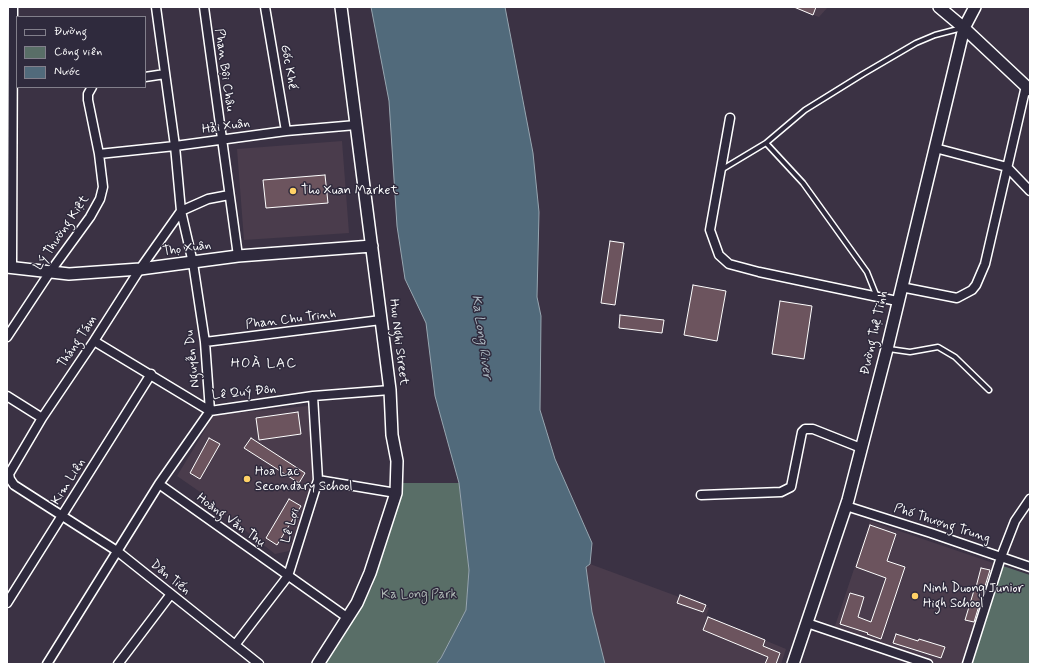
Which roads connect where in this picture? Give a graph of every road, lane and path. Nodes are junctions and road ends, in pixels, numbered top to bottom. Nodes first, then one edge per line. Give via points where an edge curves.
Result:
1 (12, 7) edge
2 (156, 7) edge
3 (204, 7) edge
4 (265, 7) edge
5 (341, 7) edge
6 (939, 7) edge
7 (975, 7) edge
8 (964, 28) junction
9 (165, 74) junction
10 (146, 77) edge
11 (10, 86) edge
12 (91, 88) edge
13 (1028, 88) edge
14 (730, 118) dead end
15 (356, 126) junction
16 (286, 131) junction
17 (222, 140) junction
18 (766, 143) junction
19 (175, 146) junction
20 (935, 148) junction
21 (99, 154) junction
22 (10, 164) edge
23 (1007, 167) junction
24 (721, 170) junction
25 (1030, 191) edge
26 (229, 194) junction
27 (181, 210) junction
28 (372, 246) junction
29 (238, 256) junction
30 (193, 263) junction
31 (10, 267) edge
32 (140, 269) junction
33 (50, 272) junction
34 (901, 287) junction
35 (877, 297) junction
36 (897, 301) junction
37 (381, 320) junction
38 (7, 337) edge
39 (94, 341) junction
40 (205, 342) junction
41 (887, 349) junction
42 (151, 374) junction
43 (390, 390) junction
44 (989, 390) dead end
45 (7, 396) edge
46 (313, 396) junction
47 (210, 411) junction
48 (42, 418) junction
49 (861, 448) junction
50 (318, 480) junction
51 (159, 484) junction
52 (396, 493) junction
53 (701, 495) dead end
54 (1030, 499) edge
55 (846, 506) junction
56 (62, 515) junction
57 (117, 551) junction
58 (1000, 557) junction
59 (1030, 567) edge
60 (288, 576) junction
61 (170, 594) junction
62 (7, 603) edge
63 (348, 618) junction
64 (807, 623) junction
65 (235, 645) junction
66 (795, 663) edge
67 (47, 664) edge
68 (118, 664) edge
69 (259, 664) edge
70 (318, 664) edge
71 (928, 664) edge
72 (966, 664) edge

1 - 11 street
2 - 9 street, Nguyễn Du
3 - 17 street, Phan Bội Châu
4 - 16 street, Gốc Khế
5 - 15 street, Huu Nghi Street
6 - 8 street
7 - 8 street, Đường Tuệ Tĩnh
8 - 13 street
8 - 18 lane via 935,35 863,74 805,110
8 - 20 street, Đường Tuệ Tĩnh
9 - 10 street
9 - 19 street, Nguyễn Du
11 - 22 street
12 - 21 street, Lý Thường Kiệt via 88,100
13 - 23 street
14 - 24 street
15 - 16 street, Hải Xuân
15 - 28 street, Huu Nghi Street
16 - 17 street, Hải Xuân
17 - 19 street, Hải Xuân
17 - 26 street, Phan Bội Châu
18 - 24 lane
18 - 35 lane via 802,183 867,272
19 - 21 street, Hải Xuân
19 - 27 street, Nguyễn Du
20 - 23 street
20 - 34 street, Đường Tuệ Tĩnh
21 - 33 street, Lý Thường Kiệt via 103,187 100,199
22 - 31 street
23 - 25 street
23 - 34 street via 986,264 972,290 957,298
24 - 35 street via 710,230 719,255 729,264
26 - 27 street
26 - 29 street, Phan Bội Châu
27 - 30 street, Nguyễn Du
27 - 32 street, Tháng Tám
28 - 29 street, Thọ Xuân
28 - 37 street, Huu Nghi Street
29 - 30 street, Thọ Xuân
30 - 32 street, Thọ Xuân
30 - 40 street, Nguyễn Du
31 - 33 street, Thọ Xuân
32 - 33 street, Thọ Xuân via 69,274
32 - 39 street, Tháng Tám
33 - 38 street, Lý Thường Kiệt
34 - 36 street, Đường Tuệ Tĩnh
35 - 36 street
36 - 41 street, Đường Tuệ Tĩnh
37 - 40 street, Phan Chu Trinh
37 - 43 street, Huu Nghi Street
39 - 42 street, Lê Quý Đôn
39 - 48 street, Tháng Tám
40 - 47 street, Nguyễn Du
41 - 44 lane via 910,352 938,347 955,357
41 - 49 street, Đường Tuệ Tĩnh
42 - 47 street, Lê Quý Đôn
42 - 56 street, Kim Liên
43 - 46 street, Lê Quý Đôn
43 - 52 street, Huu Nghi Street via 392,435 397,461
45 - 48 street
46 - 47 street, Lê Quý Đôn
46 - 50 street, Lê Lợi
47 - 51 street
48 - 56 street, Tháng Tám via 9,474 10,479 14,485
49 - 53 street via 813,429 805,429 802,432 791,487 781,492
49 - 55 street, Đường Tuệ Tĩnh
50 - 52 street
50 - 60 street, Lê Lợi
51 - 57 street
51 - 60 street, Hoàng Văn Thụ
52 - 63 street, Huu Nghi Street via 370,573
54 - 58 street via 1015,521
55 - 58 street, Phố Thượng Trung
55 - 64 street, Đường Tuệ Tĩnh
56 - 57 street, Dân Tiến
56 - 62 street, Kim Liên
57 - 61 street, Dân Tiến
57 - 67 street
58 - 59 street, Phố Thượng Trung
58 - 72 street
60 - 63 street, Hoàng Văn Thụ
60 - 65 street, Lê Lợi
61 - 65 street, Dân Tiến
61 - 68 street
63 - 70 street, Huu Nghi Street
64 - 66 street, Đường Tuệ Tĩnh
64 - 71 street
65 - 69 street, Dân Tiến

